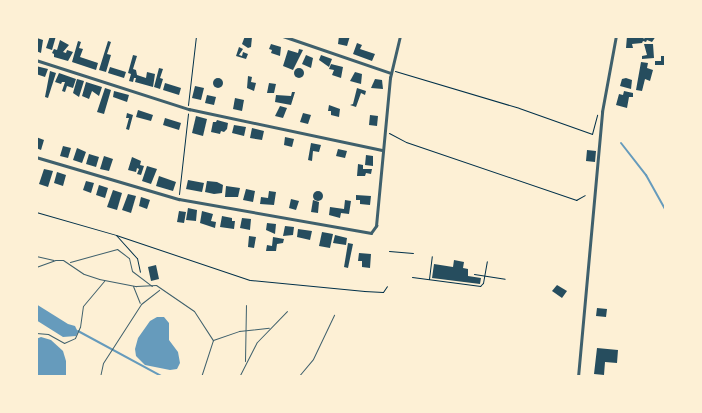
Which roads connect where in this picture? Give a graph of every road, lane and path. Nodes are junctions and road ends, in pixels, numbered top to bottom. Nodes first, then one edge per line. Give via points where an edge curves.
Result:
1 (196, 36) edge
2 (284, 36) edge
3 (400, 36) edge
4 (616, 36) edge
5 (36, 60) edge
6 (391, 71) junction
7 (189, 109) junction
8 (602, 112) junction
9 (384, 131) junction
10 (382, 150) junction
11 (36, 156) edge
12 (585, 195) dead end
13 (179, 199) junction
14 (36, 212) edge
15 (389, 250) dead end
16 (413, 253) dead end
17 (36, 256) edge
18 (432, 256) dead end
19 (55, 260) junction
20 (487, 261) dead end
21 (69, 262) junction
22 (36, 267) edge
23 (474, 274) dead end
24 (484, 276) junction
25 (412, 277) dead end
26 (505, 279) dead end
27 (105, 280) junction
28 (428, 280) junction
29 (132, 286) junction
30 (152, 286) junction
31 (387, 286) dead end
32 (159, 289) junction
33 (140, 305) junction
34 (246, 305) dead end
35 (287, 311) dead end
36 (334, 315) dead end
37 (270, 328) junction
38 (246, 330) junction
39 (36, 333) edge
40 (213, 340) junction
41 (245, 362) junction
42 (100, 377) edge
43 (201, 377) edge
44 (239, 377) edge
45 (298, 377) edge
46 (578, 377) edge

1 - 7 path
2 - 6 street
3 - 6 street
4 - 8 street
5 - 7 street
6 - 8 path via 519,108 592,134 598,111
6 - 9 street
7 - 10 street
7 - 13 path
8 - 46 street
9 - 10 street
9 - 12 path via 406,142 576,200
10 - 13 street via 373,232
11 - 13 street
14 - 31 path via 250,280 364,292 383,292
15 - 16 path
17 - 19 lane
18 - 28 path
19 - 21 lane
19 - 22 lane
20 - 24 path
21 - 27 lane via 84,274
21 - 30 lane via 117,249 129,258 132,271
23 - 24 path
24 - 26 path
24 - 28 path via 480,286
25 - 28 path
27 - 29 lane
27 - 39 lane via 83,306 75,338 64,343 48,334
29 - 30 lane
29 - 33 lane
30 - 32 lane
32 - 33 lane
32 - 40 lane via 194,311
33 - 42 lane via 102,366
34 - 38 lane
35 - 37 lane
36 - 45 lane via 312,359
37 - 38 lane
37 - 41 lane
38 - 40 lane
38 - 41 lane
40 - 43 lane
41 - 44 lane

